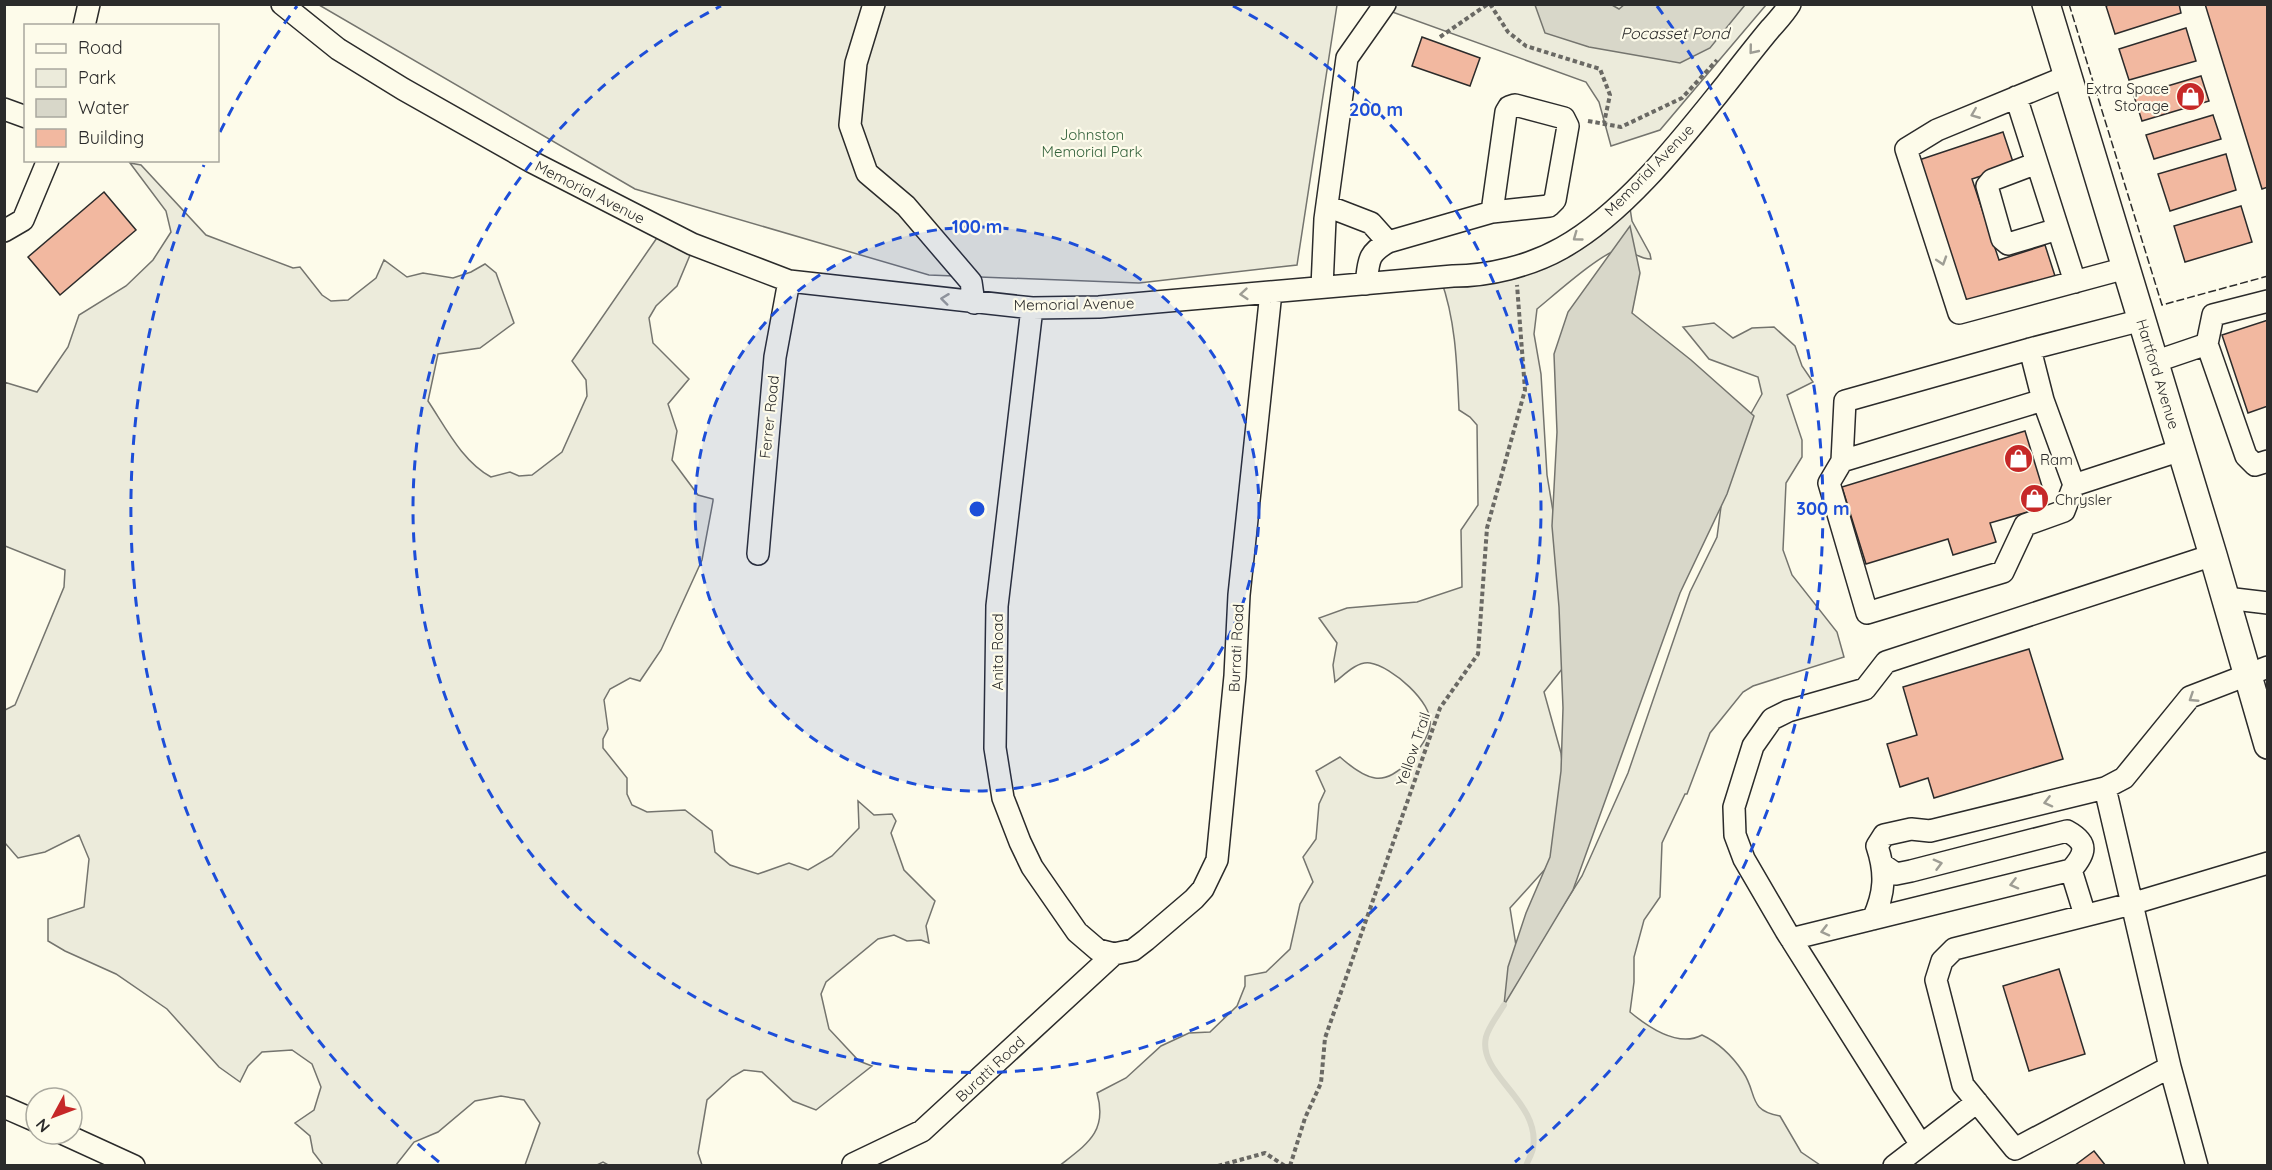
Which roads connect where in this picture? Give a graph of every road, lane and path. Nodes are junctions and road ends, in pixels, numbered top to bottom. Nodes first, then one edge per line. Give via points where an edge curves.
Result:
1 (89, 4) edge
2 (874, 4) edge
3 (1385, 4) edge
4 (1489, 4) edge
5 (1790, 4) edge
6 (2046, 4) edge
7 (288, 7) edge
8 (84, 24) edge
9 (1440, 38) dead end
10 (1721, 56) dead end
11 (2068, 76) junction
12 (2016, 97) junction
13 (4, 109) edge
14 (24, 116) edge
15 (1588, 121) dead end
16 (1604, 123) junction
17 (47, 162) edge
18 (2037, 163) junction
19 (1327, 206) junction
20 (1492, 212) junction
21 (2058, 229) junction
22 (4, 231) edge
23 (1388, 242) junction
24 (1515, 267) junction
25 (2126, 268) junction
26 (789, 281) junction
27 (2074, 282) junction
28 (1366, 284) junction
29 (1322, 287) junction
30 (1271, 292) junction
31 (2268, 301) edge
32 (974, 303) junction
33 (1032, 308) junction
34 (2142, 320) junction
35 (2207, 344) junction
36 (2030, 349) junction
37 (2154, 362) junction
38 (2043, 400) junction
39 (2181, 450) junction
40 (1842, 461) junction
41 (2268, 461) edge
42 (2074, 485) junction
43 (758, 554) dead end
44 (2213, 555) junction
45 (2226, 598) junction
46 (2268, 603) edge
47 (2257, 671) edge
48 (2268, 744) edge
49 (2105, 788) junction
50 (2268, 863) edge
51 (1883, 865) junction
52 (2071, 870) junction
53 (2131, 904) junction
54 (2085, 915) junction
55 (1873, 919) junction
56 (1791, 939) junction
57 (1114, 954) junction
58 (2170, 1067) junction
59 (1977, 1102) junction
60 (4, 1107) edge
61 (24, 1116) edge
62 (84, 1143) edge
63 (1921, 1145) junction
64 (853, 1164) edge
65 (134, 1166) edge
66 (1218, 1166) edge
67 (1288, 1166) edge
68 (1894, 1166) edge
69 (2197, 1166) edge

1 - 8 street
2 - 32 street via 856,63 850,125 867,173 906,206 971,282
3 - 19 street via 1347,58
4 - 9 path
4 - 16 path via 1508,32 1526,46 1600,69 1610,95
5 -> 24 street, Memorial Avenue via 1689,130 1627,198 1562,248
6 - 11 main road, Hartford Avenue
7 - 26 street, Memorial Avenue via 338,49 532,162 692,244
10 - 16 path via 1682,98 1621,127
11 - 12 street
11 - 25 main road, Hartford Avenue
12 - 18 street
12 -> 27 street via 1937,130 1906,149 1959,313
13 - 14 street
15 - 16 path
17 - 22 street via 23,220
18 - 21 street
18 - 21 street via 1992,180 1988,186 2002,239 2008,244
19 - 23 street via 1371,223
19 - 29 street
20 - 20 street via 1549,206 1555,200 1568,126 1564,118 1515,105 1509,107
20 - 23 street
21 - 27 street
23 - 28 street via 1369,259
24 - 28 street, Memorial Avenue via 1474,276
24 - 67 path, Yellow Trail via 1525,390 1487,528 1478,654 1440,708 1325,1038 1321,1083
25 - 27 street
25 - 34 main road, Hartford Avenue
32 -> 26 street, Memorial Avenue
26 - 43 street, Ferrer Road via 775,357
28 - 29 street, Memorial Avenue
29 - 30 street, Memorial Avenue
30 -> 33 street, Memorial Avenue via 1099,307
30 - 57 street, Burrati Road via 1239,595 1217,860 1194,899 1133,950
31 - 35 street via 2213,315
32 - 33 street, Memorial Avenue
33 - 57 street, Anita Road via 997,606 995,748 1003,798 1032,867 1077,932 1098,950
34 - 36 street
34 - 37 main road, Hartford Avenue
35 - 37 street
35 - 41 street via 2246,456 2255,465
36 - 38 street
36 - 40 street via 1845,401
37 - 39 main road, Hartford Avenue
38 - 40 street
38 - 42 street
39 - 42 street
39 - 44 main road, Hartford Avenue
40 - 42 street via 1829,483 1867,613 2003,572 2025,525 2064,511
44 - 45 main road, Hartford Avenue
44 - 56 street via 1886,662 1865,689 1772,719 1753,746 1734,807 1735,835 1744,859
45 - 46 street
45 - 47 main road, Hartford Avenue
47 - 48 main road, Hartford Avenue
47 -> 49 street via 2190,697 2124,778
49 -> 51 street via 1930,831 1911,829 1884,835 1877,846
49 - 53 street
50 - 53 street
51 -> 52 street via 1896,874 1911,872 2067,831 2079,837 2083,848 2082,858
51 - 55 street via 1881,903
52 - 54 street
52 -> 55 street
53 - 54 street
53 - 58 street
54 - 59 street via 1954,949 1942,961 1936,980 1963,1085
55 -> 56 street
56 - 63 street
57 - 64 street, Buratti Road via 922,1131
58 - 59 street via 2015,1149
58 - 69 street
59 - 63 street
60 - 61 street
62 - 65 street
63 - 68 street
66 - 67 path, Yellow Trail via 1265,1153

